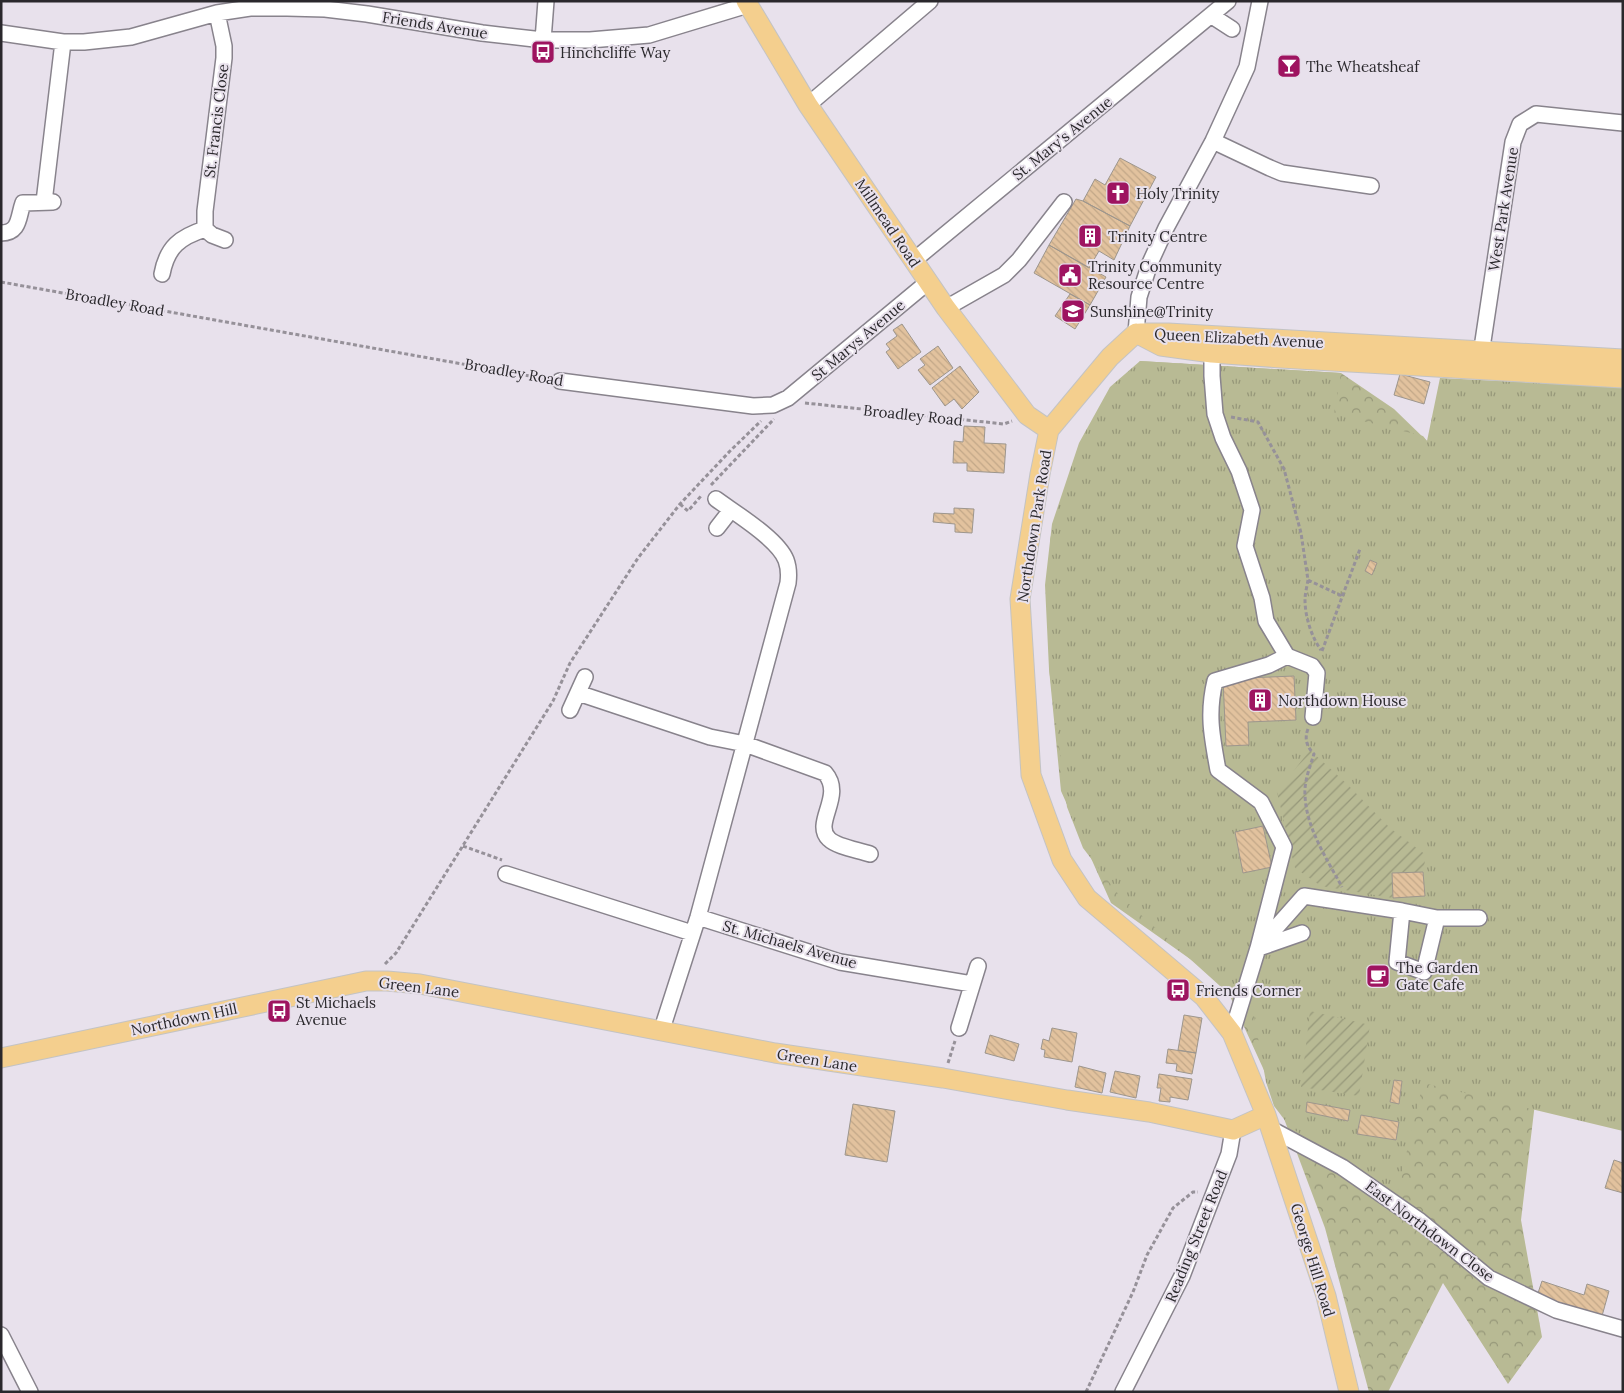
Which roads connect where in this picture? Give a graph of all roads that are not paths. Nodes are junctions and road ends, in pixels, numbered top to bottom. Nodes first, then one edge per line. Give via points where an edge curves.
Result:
1 (546, 1) edge
2 (930, 1) edge
3 (1228, 1) edge
4 (1260, 1) edge
5 (747, 3) edge
6 (217, 13) junction
7 (1212, 16) junction
8 (1232, 29) dead end
9 (1, 34) edge
10 (543, 40) junction
11 (63, 42) junction
12 (808, 106) junction
13 (1623, 122) edge
14 (1213, 141) junction
15 (1371, 186) dead end
16 (1064, 202) dead end
17 (205, 229) junction
18 (1, 234) edge
19 (225, 240) dead end
20 (913, 261) junction
21 (162, 274) dead end
22 (928, 282) junction
23 (946, 308) junction
24 (1136, 333) junction
25 (1282, 349) junction
26 (1212, 353) junction
27 (1623, 359) edge
28 (1480, 361) junction
29 (1623, 378) edge
30 (560, 381) road end
31 (788, 398) joint
32 (1050, 430) junction
33 (716, 499) dead end
34 (731, 510) junction
35 (717, 528) dead end
36 (1287, 656) junction
37 (585, 677) dead end
38 (578, 693) junction
39 (570, 710) dead end
40 (1312, 717) road end
41 (745, 744) junction
42 (870, 854) dead end
43 (506, 874) road end
44 (1402, 911) junction
45 (698, 917) junction
46 (1437, 918) junction
47 (1479, 918) dead end
48 (692, 933) junction
49 (1302, 933) dead end
50 (1258, 948) junction
51 (978, 966) dead end
52 (366, 981) joint
53 (972, 984) junction
54 (959, 1028) road end
55 (661, 1032) junction
56 (1232, 1033) junction
57 (1, 1058) edge
58 (1269, 1122) junction
59 (1234, 1130) junction
60 (1623, 1329) edge
61 (1, 1335) edge
62 (30, 1392) edge
63 (1123, 1392) edge
64 (1349, 1392) edge

1 - 10 street
2 - 12 street
3 - 7 street, St. Mary's Avenue
4 - 14 street via 1247,67
5 - 10 street, Friends Avenue via 648,35
5 - 12 main road, Millmead Road
6 - 10 street, Friends Avenue via 250,8 325,10
6 - 11 street, Friends Avenue via 132,37
6 - 17 street, St. Francis Close via 224,58
7 - 8 street
7 - 20 street, St. Mary's Avenue
9 - 11 street, Friends Avenue
11 - 18 street via 49,202 23,203 16,228
12 - 20 main road, Millmead Road
13 - 28 street, West Park Avenue via 1536,114 1520,124 1513,142
14 - 15 street via 1282,172
14 - 24 street via 1150,263 1139,297
16 - 23 street via 1004,275
17 - 19 street
17 - 21 street via 178,243 168,254
20 - 22 main road, Millmead Road
22 - 23 main road, Millmead Road
22 - 31 street, St Marys Avenue
23 - 32 main road, Millmead Road via 1027,415
24 - 25 main road, Queen Elizabeth Avenue via 1168,333
24 - 26 main road, Queen Elizabeth Avenue via 1161,346
24 - 32 main road, Northdown Park Road via 1110,357
25 - 26 main road, Queen Elizabeth Avenue
25 - 28 main road, Queen Elizabeth Avenue
26 - 36 street via 1215,414 1240,471 1252,510 1245,546 1266,620
27 - 28 main road, Queen Elizabeth Avenue
28 - 29 main road, Queen Elizabeth Avenue
30 - 31 street, Broadley Road via 753,406 773,404
32 - 56 main road, Northdown Park Road via 1020,599 1031,775 1062,860 1087,898 1204,997
33 - 34 street
34 - 35 street
34 - 41 street via 769,538 786,559 789,572
36 - 40 street via 1312,666 1316,673
36 - 50 street via 1269,665 1215,681 1212,695 1210,727 1218,770 1261,802 1284,848
37 - 38 street
38 - 39 street
38 - 41 street via 710,737
41 - 42 street via 825,772 833,790 823,827 829,839
41 - 45 street
43 - 48 street
44 - 46 street
44 - 46 street via 1397,962 1424,972
44 - 50 street via 1304,896
45 - 48 street
45 - 53 street, St. Michaels Avenue via 840,962
46 - 47 street
48 - 55 street
49 - 50 street
50 - 56 street
51 - 53 street
52 - 55 main road, Green Lane via 420,984
52 - 57 main road, Northdown Hill
53 - 54 street
55 - 59 main road, Green Lane via 1150,1112
56 - 58 main road, Northdown Park Road
58 - 59 main road
58 - 60 street, East Northdown Close via 1420,1221 1489,1278 1556,1310
58 - 64 main road, George Hill Road via 1326,1296
59 - 63 street, Reading Street Road via 1215,1194 1182,1276
61 - 62 street

